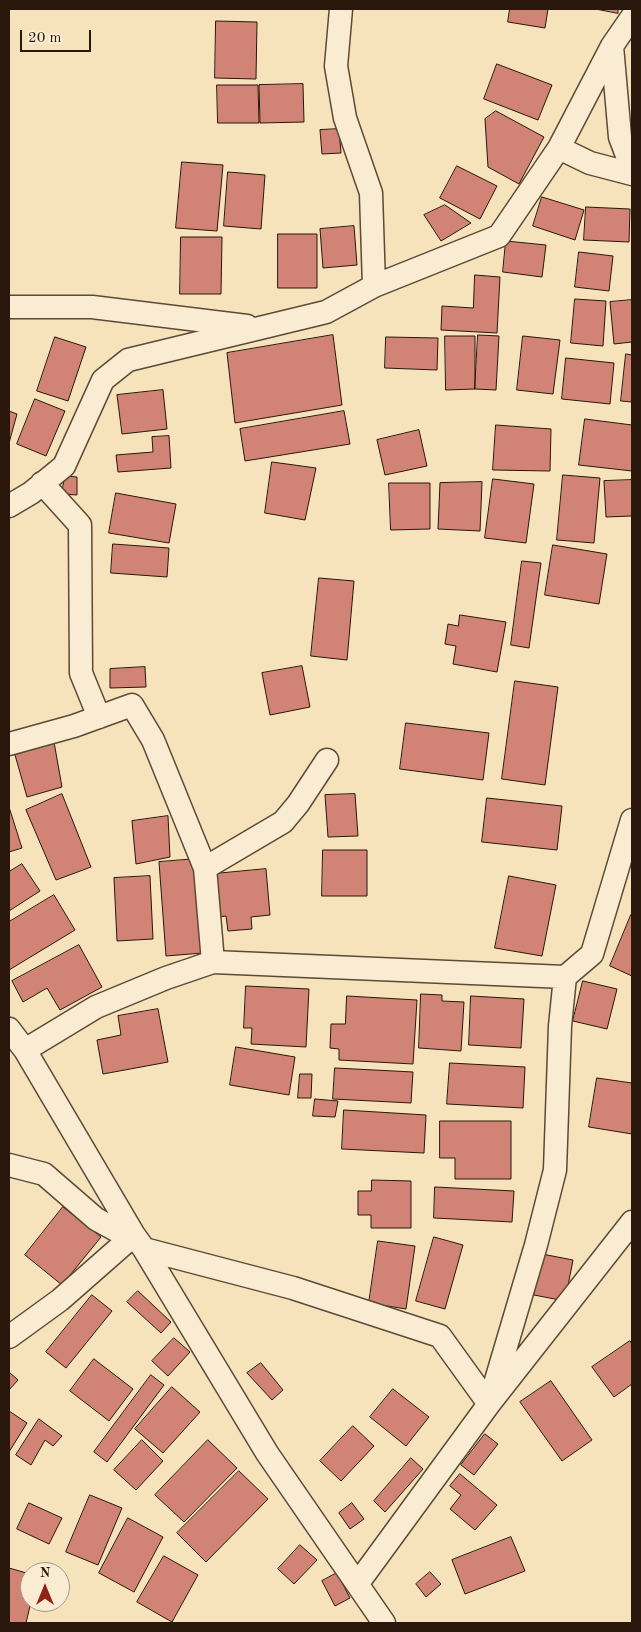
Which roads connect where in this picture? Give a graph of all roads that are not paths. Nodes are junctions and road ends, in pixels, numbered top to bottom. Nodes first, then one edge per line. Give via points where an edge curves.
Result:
1 (341, 9) edge
2 (632, 17) edge
3 (612, 46) junction
4 (559, 148) junction
5 (632, 169) edge
6 (632, 174) edge
7 (374, 286) junction
8 (9, 307) edge
9 (263, 328) junction
10 (42, 484) junction
11 (9, 506) edge
12 (99, 717) junction
13 (9, 744) edge
14 (327, 760) dead end
15 (632, 820) edge
16 (205, 868) junction
17 (213, 962) junction
18 (565, 977) junction
19 (9, 1029) edge
20 (25, 1050) junction
21 (9, 1165) edge
22 (632, 1222) edge
23 (139, 1242) junction
24 (9, 1338) edge
25 (489, 1404) junction
26 (358, 1583) junction
27 (384, 1623) edge

1 - 7 street via 336,66 345,118 370,193
2 - 3 street
3 - 4 street
3 - 5 street via 620,137
4 - 6 street via 590,162
4 - 7 street via 499,236
7 - 9 street via 326,312
8 - 9 street via 92,307
9 - 10 street via 128,360 103,380 64,466
10 - 11 street
10 - 12 street via 80,525 80,673
12 - 13 street
12 - 16 street via 132,705 153,740
14 - 16 street via 283,822
15 - 18 street via 592,954
16 - 17 street
17 - 18 street
17 - 20 street via 96,1007
18 - 25 street via 555,1170
19 - 20 street
20 - 23 street
21 - 23 street via 44,1174 96,1219
22 - 25 street
23 - 24 street
23 - 25 street via 440,1336
23 - 26 street via 266,1453
25 - 26 street
26 - 27 street

